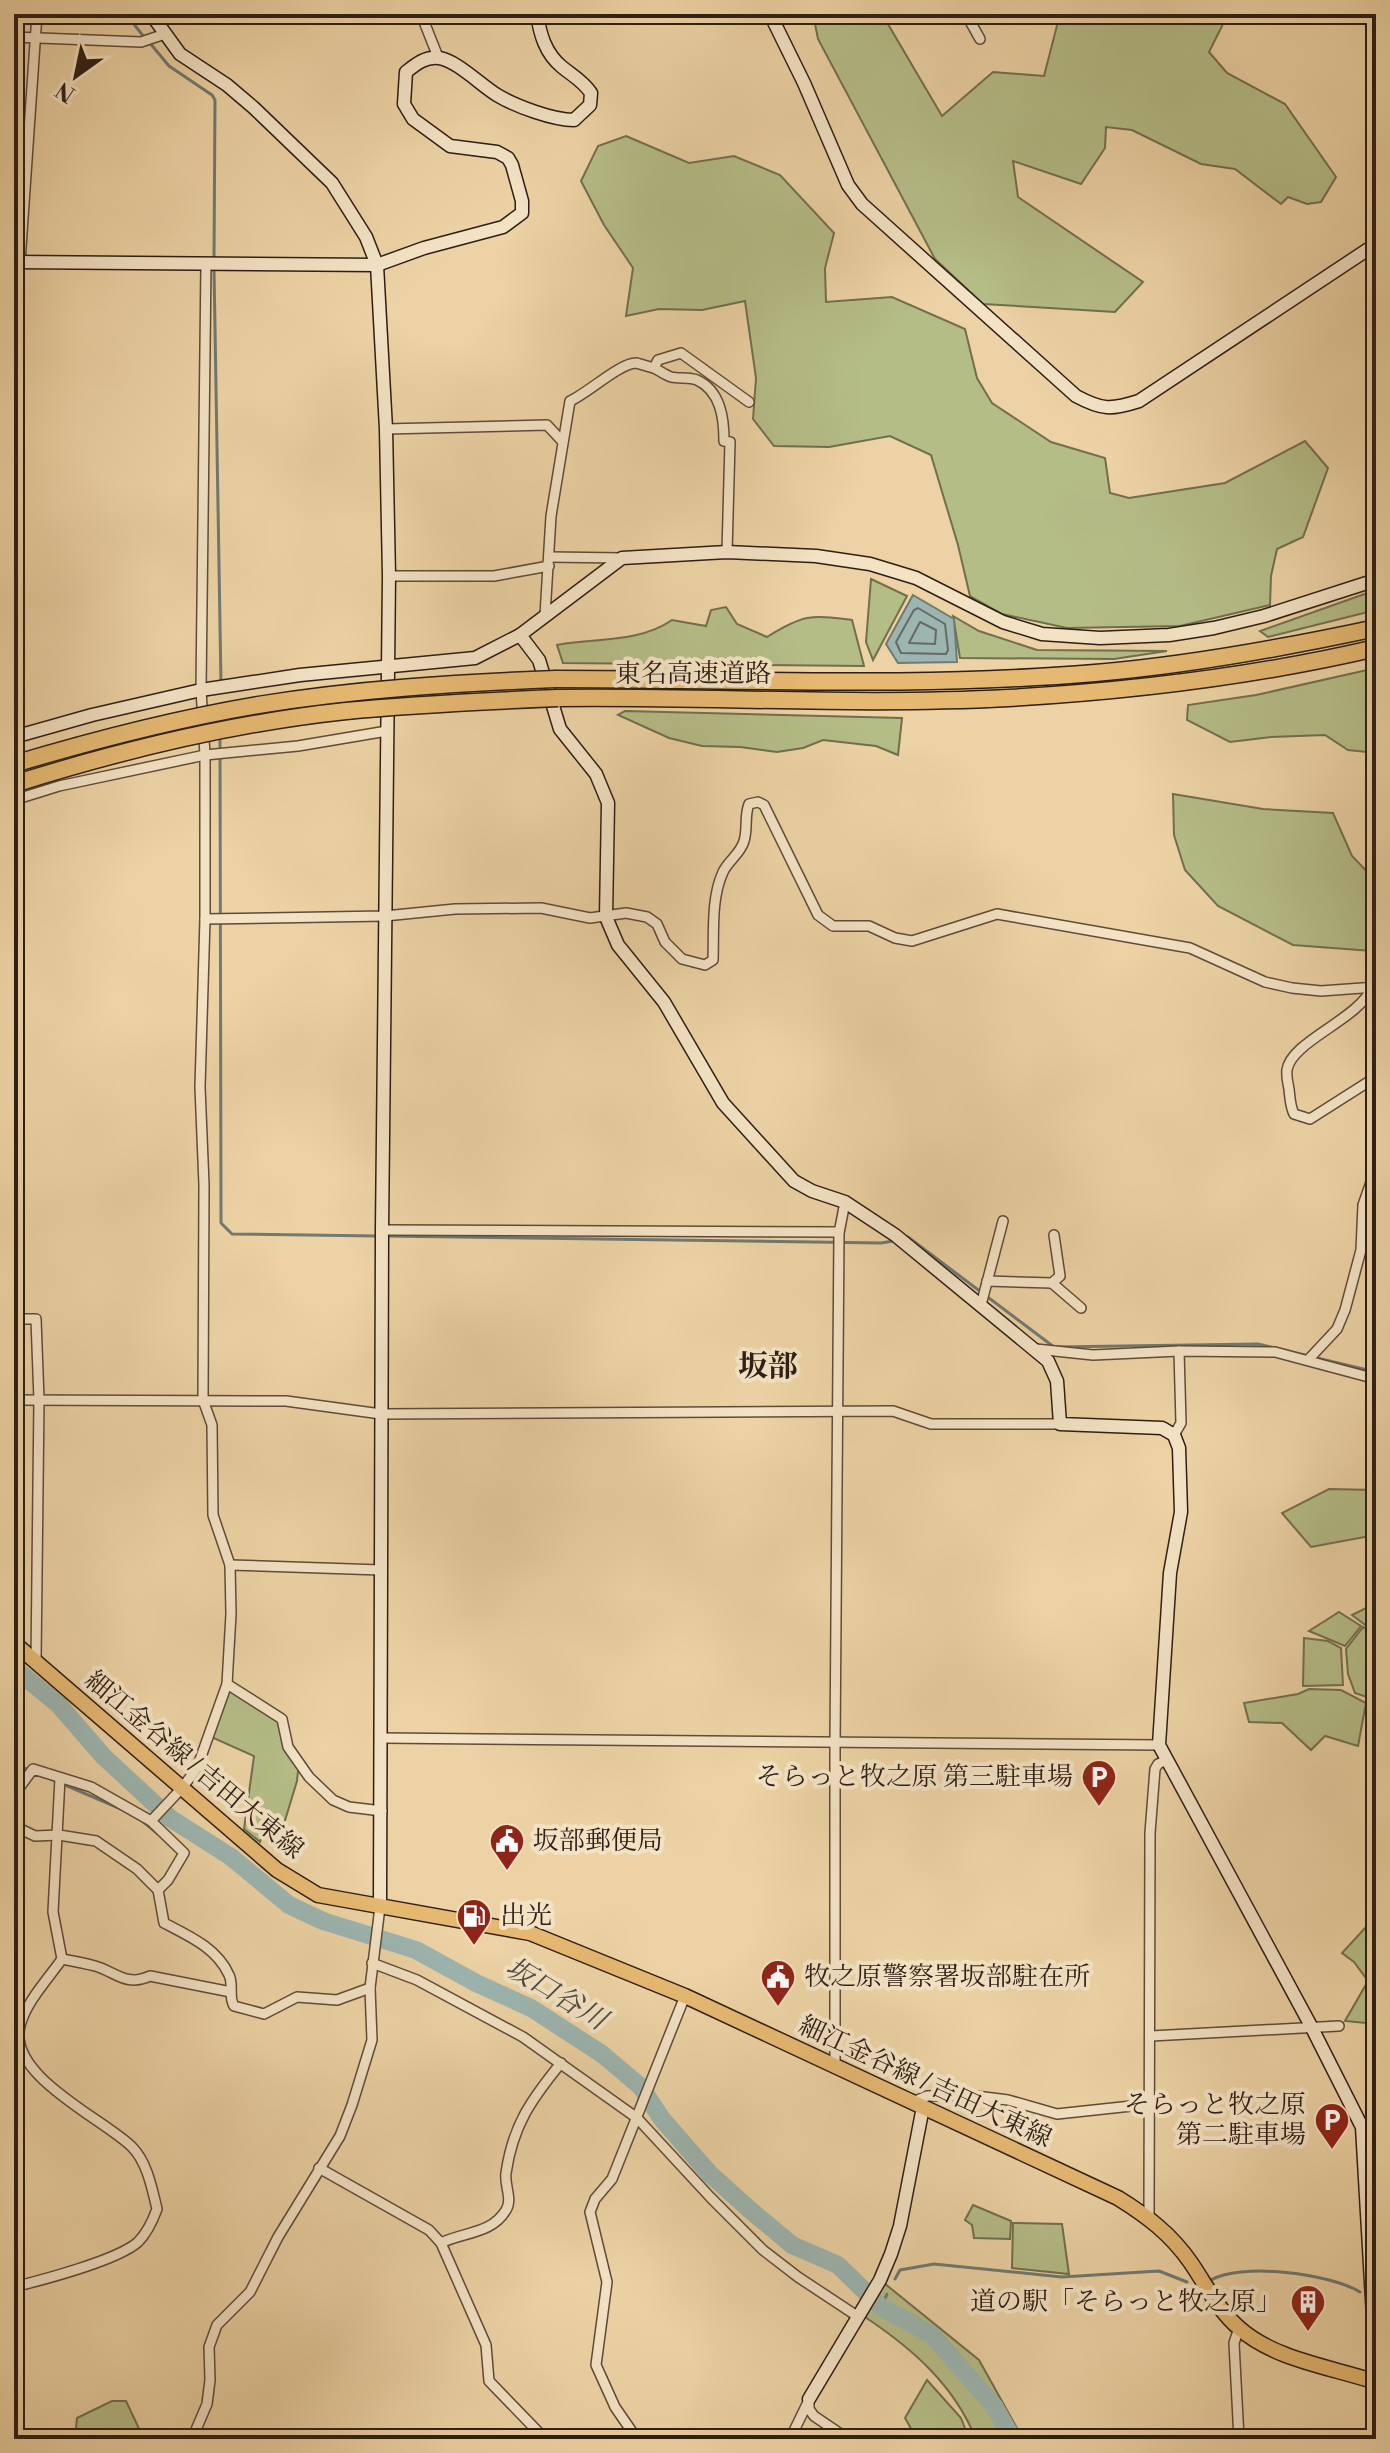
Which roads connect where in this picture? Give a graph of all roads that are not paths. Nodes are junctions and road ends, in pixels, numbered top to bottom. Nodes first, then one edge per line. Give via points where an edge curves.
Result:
1 (37, 14) edge
2 (151, 14) edge
3 (421, 14) edge
4 (537, 14) edge
5 (770, 14) edge
6 (966, 14) edge
7 (161, 35) junction
8 (14, 37) edge
9 (37, 37) junction
10 (980, 39) dead end
11 (438, 57) junction
12 (1376, 244) edge
13 (17, 262) edge
14 (206, 263) junction
15 (377, 265) junction
16 (654, 368) junction
17 (749, 402) dead end
18 (386, 429) junction
19 (562, 441) junction
20 (727, 552) junction
21 (622, 558) junction
22 (549, 562) junction
23 (389, 576) junction
24 (1376, 580) edge
25 (545, 615) junction
26 (1376, 628) edge
27 (520, 635) junction
28 (1376, 648) edge
29 (389, 666) junction
30 (207, 689) junction
31 (387, 731) junction
32 (14, 737) edge
33 (209, 755) junction
34 (14, 764) edge
35 (14, 784) edge
36 (14, 800) edge
37 (385, 916) junction
38 (606, 917) junction
39 (209, 919) junction
40 (1374, 987) edge
41 (1376, 1077) edge
42 (1376, 1168) edge
43 (845, 1202) junction
44 (1003, 1221) dead end
45 (382, 1230) junction
46 (839, 1233) junction
47 (1054, 1235) dead end
48 (1052, 1283) junction
49 (986, 1284) junction
50 (981, 1303) junction
51 (1081, 1308) dead end
52 (14, 1319) edge
53 (1036, 1349) junction
54 (1179, 1351) junction
55 (1311, 1357) junction
56 (1376, 1379) edge
57 (14, 1400) edge
58 (39, 1400) junction
59 (203, 1400) junction
60 (839, 1411) junction
61 (381, 1414) junction
62 (1060, 1424) junction
63 (1174, 1435) junction
64 (230, 1565) junction
65 (381, 1570) junction
66 (14, 1643) edge
67 (36, 1662) junction
68 (227, 1684) junction
69 (382, 1738) junction
70 (835, 1744) junction
71 (1159, 1745) junction
72 (1167, 1760) junction
73 (60, 1778) junction
74 (179, 1791) junction
75 (14, 1795) edge
76 (382, 1811) junction
77 (151, 1821) junction
78 (14, 1826) edge
79 (59, 1835) junction
80 (158, 1890) junction
81 (380, 1907) junction
82 (62, 1959) junction
83 (372, 1963) junction
84 (370, 1988) junction
85 (231, 1992) junction
86 (685, 1996) junction
87 (1311, 2026) junction
88 (1339, 2026) dead end
89 (1151, 2036) junction
90 (16, 2047) edge
91 (561, 2063) junction
92 (835, 2066) junction
93 (918, 2104) junction
94 (1150, 2104) junction
95 (637, 2118) junction
96 (319, 2168) junction
97 (1371, 2192) edge
98 (1149, 2216) junction
99 (441, 2243) junction
100 (1373, 2265) edge
101 (14, 2287) edge
102 (858, 2314) junction
103 (1239, 2328) junction
104 (1376, 2369) edge
105 (1376, 2382) edge
106 (809, 2399) junction
107 (192, 2439) edge
108 (545, 2439) edge
109 (637, 2439) edge
110 (790, 2439) edge
111 (848, 2439) edge
112 (1239, 2439) edge

1 - 9 street
2 - 7 street
3 - 11 street
4 - 11 street via 550,52 591,93 590,105 574,120 499,97
5 - 12 street via 848,185 862,204 1076,396 1095,407 1139,401
6 - 10 street
7 - 9 street via 144,41
7 - 15 street via 254,108 332,183
8 - 9 street
9 - 13 street
11 - 15 street via 421,60 406,72 404,104 413,119 450,146 508,158 522,213 503,227
13 - 14 street
14 - 15 street
14 - 30 street
15 - 18 street
16 - 17 street via 658,360 681,353
16 - 19 street via 622,366 570,401
16 - 20 street via 669,377 696,379 724,418 724,441 730,442
18 - 19 street via 547,425
18 - 23 street
19 - 22 street
20 - 21 street
20 - 24 street via 870,564 916,578 1003,622 1042,634 1100,638 1214,628
21 - 22 street
21 - 25 street
22 - 23 street via 494,576
22 - 25 street
23 - 29 street
25 - 27 street
26 - 34 highway, 東名高速道路, bridge via 1177,664 1008,679 556,679 405,687 256,706 133,731
27 - 29 street via 475,658
27 - 38 street via 539,660 560,729 596,774 608,803
28 - 35 highway, 東名高速道路, bridge via 1215,678 1009,698 558,698 405,706 269,722 88,761
29 - 30 street
29 - 31 street
30 - 32 street
30 - 33 street
31 - 33 street
31 - 37 street
33 - 36 street
33 - 39 street
37 - 38 street via 541,908
37 - 39 street
37 - 45 street
38 - 40 street via 647,917 682,959 705,965 713,960 719,881 744,843 749,804 758,802 777,827 818,915 833,926 869,926 912,941 997,914 1190,948 1265,982 1292,988
38 - 43 street via 618,945 664,1002 723,1103 794,1181
39 - 59 street via 200,1087
40 - 41 street via 1361,1005 1292,1059 1287,1068 1291,1107 1294,1114 1310,1119
42 - 55 street via 1363,1205 1361,1250 1345,1310 1337,1329
43 - 46 street
43 - 50 street
44 - 49 street
45 - 46 street
45 - 61 street
46 - 60 street
47 - 48 street via 1060,1276
48 - 49 street
48 - 51 street
49 - 50 street
50 - 53 street
52 - 58 street via 36,1319
53 - 54 street via 1093,1355
53 - 62 street via 1057,1381
54 - 55 street
54 - 63 street via 1181,1423
55 - 56 street
57 - 58 street
58 - 59 street
58 - 67 street
59 - 61 street via 286,1401
59 - 64 street via 212,1425 213,1515
60 - 61 street
60 - 62 street via 893,1411 931,1424
60 - 70 street
61 - 65 street
62 - 63 street via 1162,1428
63 - 71 street via 1181,1512 1170,1573
64 - 65 street
64 - 68 street
65 - 69 street
66 - 67 main road, 細江金谷線 / 吉田大東線
67 - 74 main road, 細江金谷線 / 吉田大東線
68 - 74 street via 197,1768
68 - 76 street via 282,1719 288,1747 333,1800
69 - 70 street
69 - 76 street
70 - 71 street
70 - 92 street
71 - 72 street
72 - 87 street
72 - 89 street via 1155,1769 1150,1833
73 - 75 street via 30,1773
73 - 77 street via 91,1787
73 - 79 street
74 - 77 street
74 - 81 main road, 細江金谷線 / 吉田大東線 via 277,1870 318,1895
76 - 81 street
77 - 80 street via 184,1853
78 - 79 street via 35,1836
79 - 80 street via 96,1841
79 - 82 street via 53,1912
80 - 85 street via 164,1923 213,1952 230,1977
81 - 83 street
81 - 86 main road, 細江金谷線 / 吉田大東線 via 530,1933
82 - 85 street via 139,1981 150,1976
82 - 90 street via 26,2011
83 - 84 street
83 - 91 street via 417,1980
84 - 85 street via 337,2000 297,1997 264,2014 234,2006
84 - 96 street via 372,2040 340,2136
86 - 92 main road, 細江金谷線 / 吉田大東線
86 - 95 street
87 - 88 street
87 - 89 street
87 - 97 street via 1362,2127
89 - 94 street
90 - 101 street via 64,2099 133,2147 157,2209 140,2240 125,2251
91 - 95 street
91 - 99 street via 519,2120 505,2178 505,2212 480,2232
92 - 93 main road, 細江金谷線 / 吉田大東線
93 - 94 street via 927,2096 968,2095 1057,2114
93 - 98 main road, 細江金谷線 / 吉田大東線
93 - 102 street via 900,2226
94 - 98 street
95 - 102 street via 763,2250
95 - 109 street via 612,2179 590,2212 607,2282 596,2365
96 - 99 street via 429,2230
96 - 107 street via 250,2292 217,2325 209,2347 207,2404
97 - 100 street
98 - 103 main road, 細江金谷線 / 吉田大東線
99 - 108 street via 486,2345 489,2381
100 - 104 street
102 - 106 street
103 - 105 main road, 細江金谷線 / 吉田大東線 via 1272,2349
103 - 112 street via 1234,2343
106 - 110 street
106 - 111 street via 814,2416

